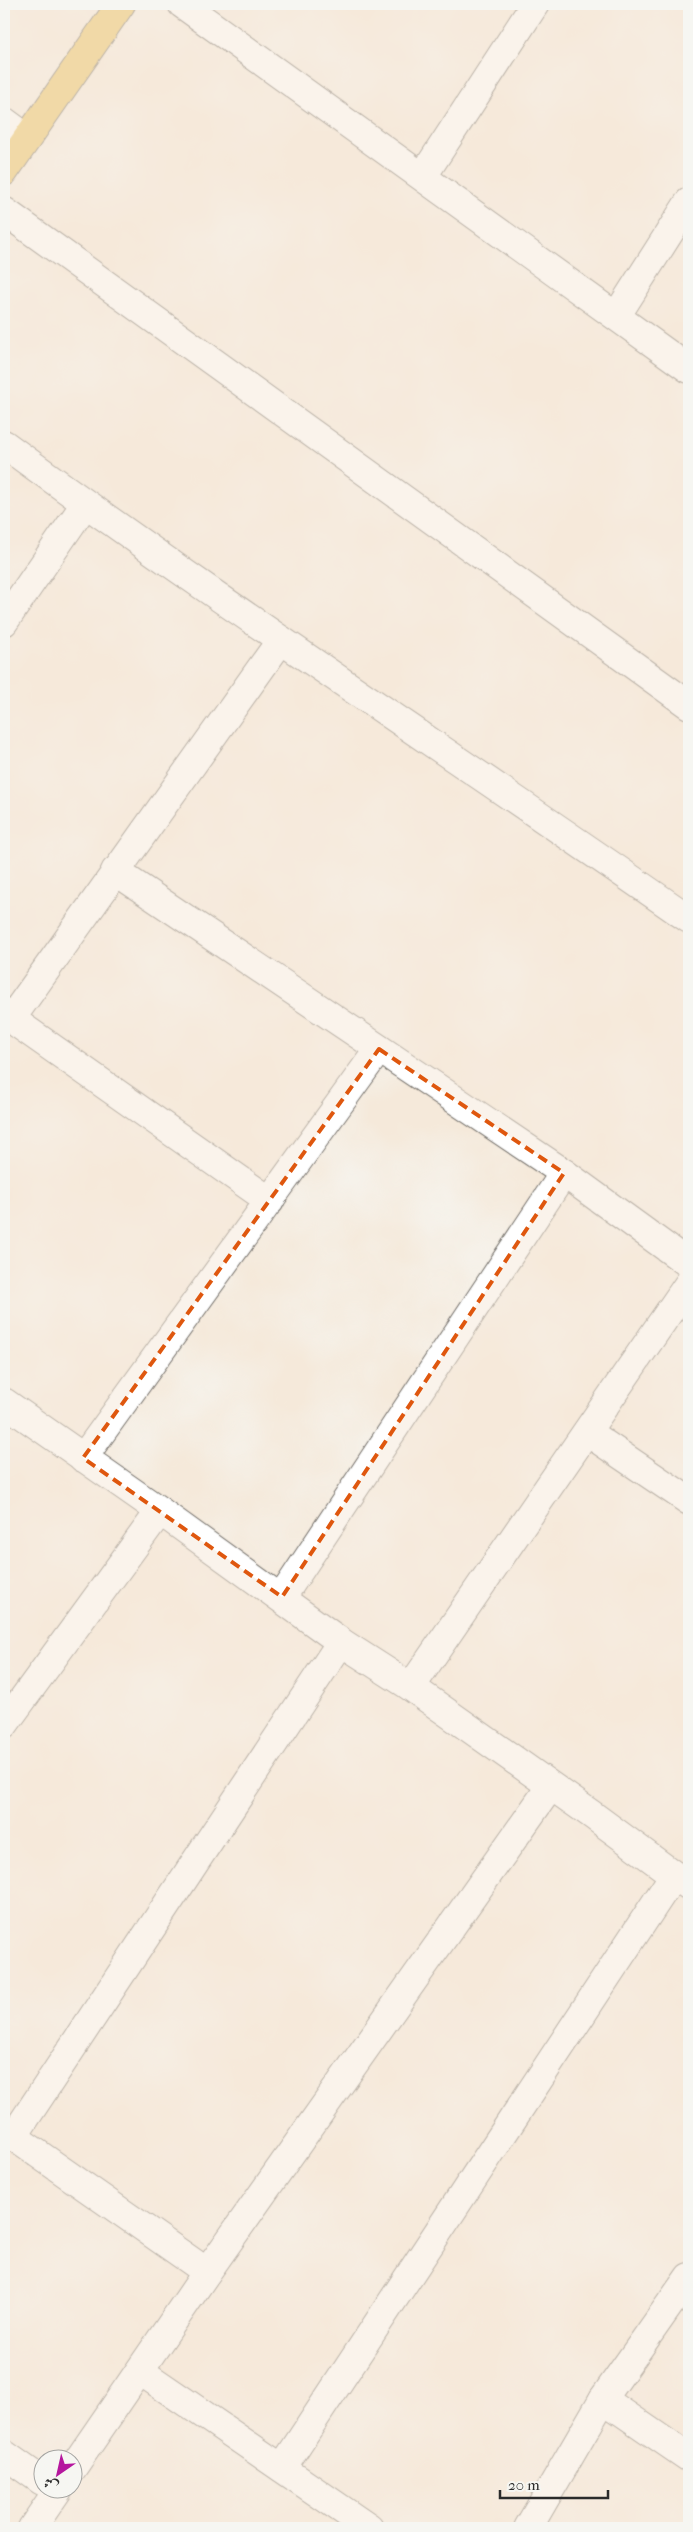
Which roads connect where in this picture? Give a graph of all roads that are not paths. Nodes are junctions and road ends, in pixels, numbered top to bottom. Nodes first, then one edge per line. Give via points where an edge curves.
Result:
1 (121, 4) edge
2 (182, 4) edge
3 (535, 4) edge
4 (4, 121) edge
5 (27, 138) junction
6 (4, 172) edge
7 (423, 176) junction
8 (689, 202) edge
9 (4, 211) edge
10 (617, 315) junction
11 (689, 369) edge
12 (4, 444) edge
13 (85, 504) junction
14 (4, 622) edge
15 (281, 640) junction
16 (689, 705) edge
17 (115, 871) junction
18 (685, 907) edge
19 (7, 1017) edge
20 (379, 1049) junction
21 (564, 1173) junction
22 (270, 1201) junction
23 (689, 1264) edge
24 (689, 1283) edge
25 (4, 1402) edge
26 (587, 1432) junction
27 (83, 1458) junction
28 (689, 1501) edge
29 (160, 1510) junction
30 (282, 1598) junction
31 (341, 1642) junction
32 (411, 1688) junction
33 (4, 1725) edge
34 (550, 1787) junction
35 (682, 1880) edge
36 (8, 2134) edge
37 (207, 2272) junction
38 (689, 2277) edge
39 (140, 2371) junction
40 (602, 2399) junction
41 (4, 2454) edge
42 (82, 2455) edge
43 (689, 2458) edge
44 (282, 2468) junction
45 (32, 2473) edge
46 (47, 2500) edge
47 (32, 2528) edge
48 (369, 2528) edge
49 (528, 2528) edge

1 - 5 highway
2 - 7 street
3 - 7 street
4 - 5 street
5 - 6 highway
7 - 10 street
8 - 10 street
9 - 16 street
10 - 11 street
12 - 13 street
13 - 14 street
13 - 15 street
15 - 17 street
15 - 18 street
17 - 19 street
17 - 20 street
19 - 22 street
20 - 21 street
20 - 22 street
21 - 23 street
21 - 30 street
22 - 27 street
24 - 26 street
25 - 27 street
26 - 28 street
26 - 32 street
27 - 29 street
29 - 30 street
29 - 33 street
30 - 31 street
31 - 32 street
31 - 36 street
32 - 34 street
34 - 35 street
34 - 37 street
35 - 44 street
36 - 37 street
37 - 39 street
38 - 40 street
39 - 42 street
39 - 44 street
40 - 43 street
40 - 49 street
41 - 45 street
44 - 48 street
46 - 47 street

